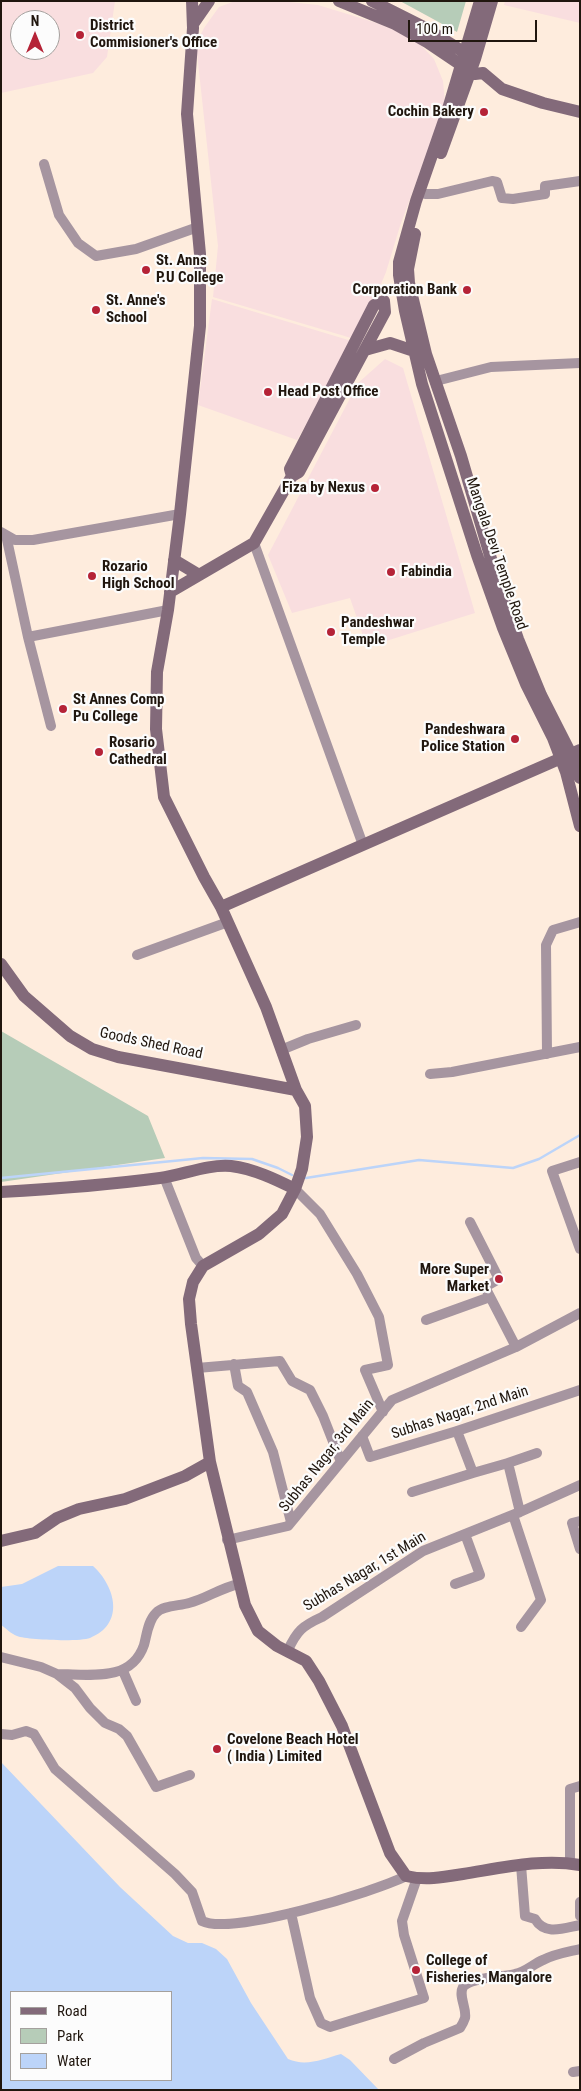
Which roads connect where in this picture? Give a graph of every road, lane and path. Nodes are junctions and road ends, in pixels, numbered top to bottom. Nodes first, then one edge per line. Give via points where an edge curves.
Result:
1 (192, 1) edge
2 (208, 1) edge
3 (339, 1) edge
4 (372, 1) edge
5 (480, 1) edge
6 (492, 1) edge
7 (193, 24) junction
8 (469, 55) junction
9 (471, 70) junction
10 (580, 112) edge
11 (44, 164) dead end
12 (580, 181) edge
13 (425, 194) junction
14 (198, 227) junction
15 (405, 284) junction
16 (384, 301) junction
17 (364, 350) junction
18 (414, 351) junction
19 (580, 363) edge
20 (436, 381) junction
21 (292, 476) junction
22 (180, 514) junction
23 (3, 534) edge
24 (254, 543) junction
25 (174, 560) junction
26 (199, 575) junction
27 (170, 592) junction
28 (168, 610) junction
29 (28, 637) junction
30 (542, 707) junction
31 (51, 726) dead end
32 (570, 754) edge
33 (580, 778) edge
34 (580, 826) edge
35 (363, 845) junction
36 (221, 907) junction
37 (228, 922) junction
38 (580, 922) edge
39 (137, 956) dead end
40 (1, 964) edge
41 (356, 1025) dead end
42 (580, 1047) edge
43 (281, 1050) junction
44 (547, 1054) junction
45 (430, 1074) dead end
46 (296, 1090) junction
47 (580, 1162) edge
48 (164, 1177) junction
49 (295, 1189) junction
50 (1, 1192) edge
51 (470, 1222) dead end
52 (580, 1249) edge
53 (203, 1266) junction
54 (490, 1297) junction
55 (580, 1313) edge
56 (426, 1320) dead end
57 (516, 1347) junction
58 (234, 1364) junction
59 (197, 1368) junction
60 (580, 1390) edge
61 (382, 1412) junction
62 (458, 1431) junction
63 (362, 1436) junction
64 (537, 1453) dead end
65 (210, 1462) junction
66 (341, 1462) junction
67 (508, 1463) junction
68 (473, 1473) junction
69 (580, 1485) edge
70 (412, 1492) dead end
71 (516, 1514) junction
72 (580, 1521) edge
73 (291, 1522) junction
74 (465, 1534) junction
75 (227, 1540) junction
76 (1, 1541) edge
77 (580, 1549) edge
78 (239, 1584) junction
79 (455, 1584) dead end
80 (521, 1626) dead end
81 (288, 1650) junction
82 (1, 1656) edge
83 (123, 1671) junction
84 (57, 1674) junction
85 (136, 1701) dead end
86 (1, 1734) edge
87 (190, 1775) dead end
88 (580, 1786) edge
89 (575, 1864) edge
90 (521, 1865) junction
91 (411, 1877) junction
92 (580, 1902) edge
93 (291, 1913) junction
94 (580, 1916) edge
95 (580, 1925) edge
96 (580, 1950) edge
97 (394, 2059) dead end

1 - 7 main road
2 - 7 main road
3 - 9 main road via 395,24
4 - 8 main road via 424,27
5 - 8 main road
6 - 8 main road
7 - 14 main road via 187,114
8 - 9 main road
9 - 10 main road via 502,89
9 - 13 main road, Mangala Devi Temple Road
9 - 15 main road via 448,109 416,201 399,262
11 - 14 street via 59,215 78,243 96,256 136,249
12 - 13 street via 545,186 545,194 513,199 502,198 497,182 492,181
13 - 15 main road, Mangala Devi Temple Road
14 - 22 main road via 200,326
15 - 16 main road via 393,289
15 - 18 main road, Mangala Devi Temple Road
15 - 20 main road, Mangala Devi Temple Road
16 - 17 main road via 385,312
16 - 21 main road via 374,305 290,469
17 - 18 main road via 390,343
17 - 21 main road via 299,472
18 - 30 main road, Mangala Devi Temple Road via 503,628
19 - 20 street via 491,367
20 - 30 main road, Mangala Devi Temple Road via 496,576
21 - 24 main road
22 - 23 street via 34,540 15,540
22 - 25 main road
23 - 29 street
24 - 26 main road
24 - 35 street
25 - 26 main road
25 - 27 main road
26 - 27 main road
27 - 28 main road
28 - 29 street
28 - 36 main road via 157,672 156,729 164,797
29 - 31 street
30 - 32 main road, Mangala Devi Temple Road via 553,738
32 - 33 main road, Mangala Devi Temple Road
32 - 34 main road, Mangala Devi Temple Road via 566,772
32 - 35 main road
35 - 36 main road
36 - 37 main road
37 - 39 street
37 - 43 main road via 266,1006
38 - 44 street via 553,930 546,945
40 - 46 main road, Goods Shed Road via 24,996 70,1036 92,1049 118,1057
41 - 43 street
42 - 44 street
43 - 46 main road
44 - 45 street
46 - 49 main road via 305,1106 307,1137
47 - 52 street via 552,1171
48 - 49 main road via 188,1170 230,1166 256,1171
48 - 50 main road via 100,1186
48 - 53 street via 196,1258
49 - 53 main road via 282,1214 259,1234
49 - 61 street via 320,1214 379,1317 388,1365 365,1370
51 - 54 street via 499,1279 484,1287
53 - 59 main road via 193,1282 189,1299
54 - 56 street
54 - 57 street
55 - 57 street, Subhas Nagar, 3rd Main
57 - 61 street, Subhas Nagar, 3rd Main via 392,1400
58 - 59 street
58 - 66 street via 280,1361 292,1382 310,1390
58 - 73 street via 238,1386 248,1392 273,1452
59 - 65 main road
60 - 62 street, Subhas Nagar, 2nd Main
61 - 63 street, Subhas Nagar, 3rd Main
62 - 63 street, Subhas Nagar, 2nd Main via 370,1457
62 - 68 street
63 - 66 street, Subhas Nagar, 3rd Main
64 - 67 street
65 - 75 main road
65 - 76 main road via 185,1476 125,1499 79,1509 57,1518 35,1533
66 - 73 street, Subhas Nagar, 3rd Main
67 - 68 street
67 - 71 street
68 - 70 street
69 - 71 street, Subhas Nagar, 1st Main
71 - 74 street, Subhas Nagar, 1st Main
71 - 80 street via 540,1600
72 - 77 street via 572,1523
73 - 75 street, Subhas Nagar, 3rd Main via 288,1526
74 - 79 street via 480,1576
74 - 81 street, Subhas Nagar, 1st Main via 423,1551 309,1623 296,1633
75 - 78 main road
78 - 81 main road via 258,1631
78 - 83 street via 191,1603 157,1611 143,1647
81 - 91 main road via 306,1661 327,1696 342,1726 390,1853
82 - 84 street
83 - 84 street
83 - 85 street
84 - 87 street via 75,1688 106,1724 127,1736 156,1788
86 - 93 street via 26,1731 34,1734 55,1769 192,1892 202,1921 208,1924 233,1923
88 - 89 street via 570,1790
89 - 90 main road
90 - 91 main road via 424,1880
90 - 95 street via 525,1916 535,1919 545,1929
91 - 93 street
91 - 93 street via 402,1921 424,1998 330,2027 321,2023 310,1998
92 - 94 street
96 - 97 street via 550,1957 516,1974 468,1984 462,1994 466,2011 460,2028

